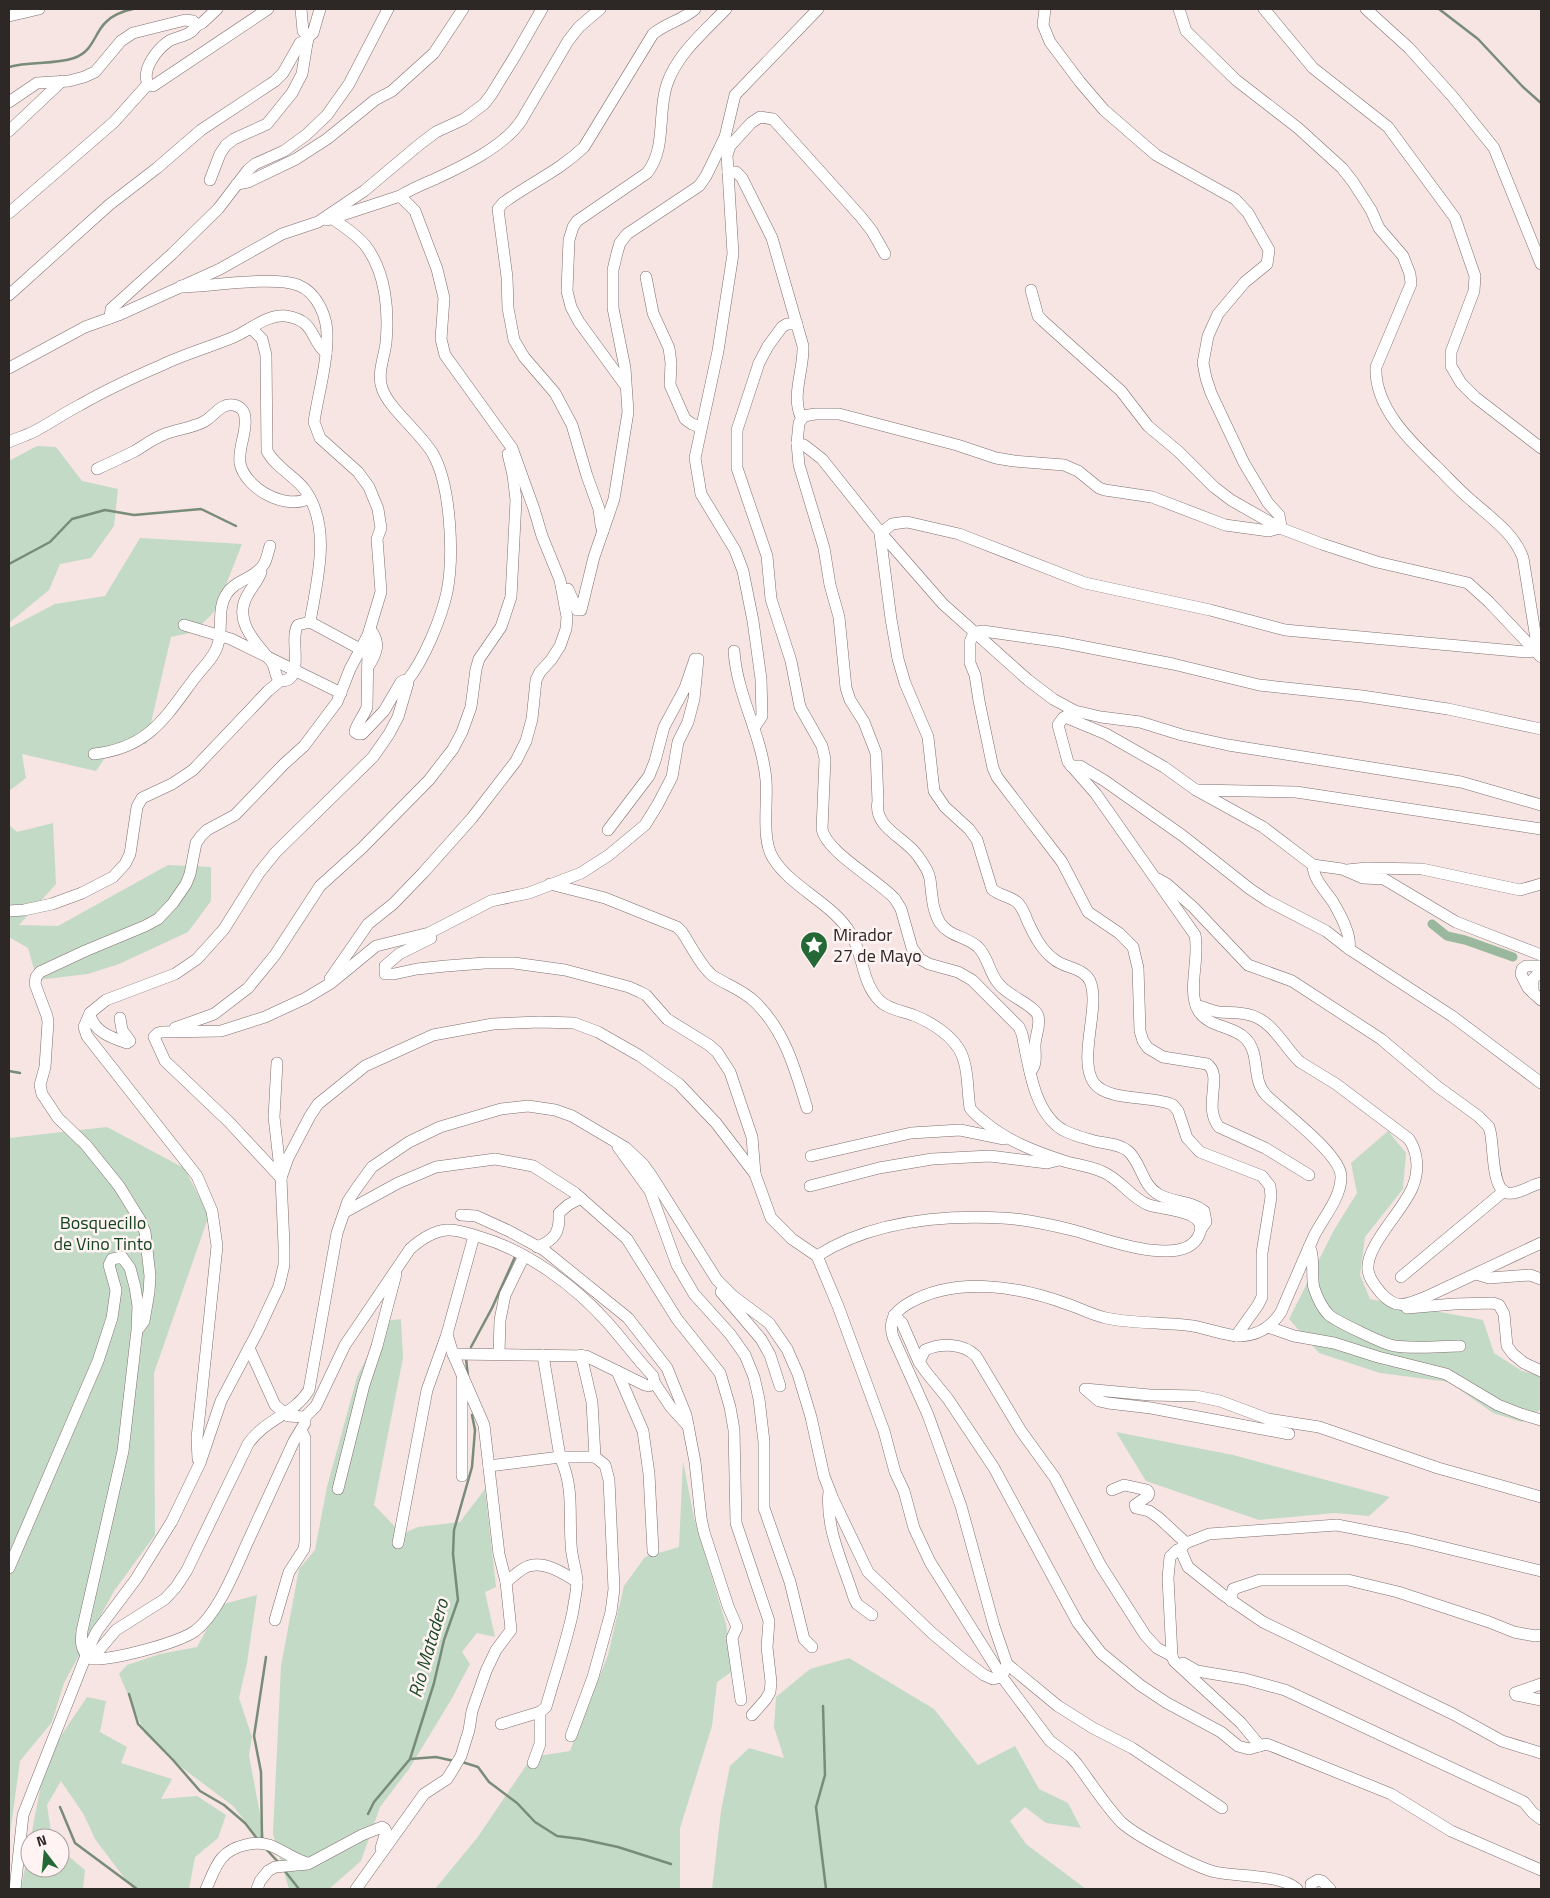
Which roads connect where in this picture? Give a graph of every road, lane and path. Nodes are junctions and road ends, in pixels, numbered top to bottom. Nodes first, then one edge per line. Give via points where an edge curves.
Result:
1 (39, 9) edge
2 (217, 9) edge
3 (268, 9) edge
4 (301, 9) edge
5 (320, 9) edge
6 (388, 9) edge
7 (463, 9) edge
8 (542, 9) edge
9 (600, 9) edge
10 (695, 9) edge
11 (726, 9) edge
12 (818, 9) edge
13 (1045, 9) edge
14 (1179, 9) edge
15 (1264, 9) edge
16 (1366, 9) edge
17 (9, 16) edge
18 (196, 26) junction
19 (308, 38) junction
20 (62, 81) junction
21 (148, 84) junction
22 (9, 102) edge
23 (9, 131) edge
24 (728, 172) junction
25 (210, 180) dead end
26 (238, 184) junction
27 (400, 196) junction
28 (9, 212) edge
29 (333, 219) junction
30 (318, 222) junction
31 (885, 254) dead end
32 (1541, 264) edge
33 (646, 277) dead end
34 (181, 286) junction
35 (1031, 290) dead end
36 (9, 295) edge
37 (110, 318) junction
38 (797, 324) junction
39 (252, 328) junction
40 (326, 353) junction
41 (9, 368) edge
42 (626, 386) junction
43 (801, 418) junction
44 (700, 426) junction
45 (502, 434) junction
46 (9, 442) edge
47 (797, 443) junction
48 (1541, 448) edge
49 (97, 469) dead end
50 (310, 498) junction
51 (1280, 528) junction
52 (603, 531) junction
53 (881, 533) junction
54 (270, 546) dead end
55 (260, 569) junction
56 (558, 574) junction
57 (310, 622) junction
58 (184, 625) dead end
59 (975, 633) junction
60 (220, 636) junction
61 (365, 639) junction
62 (734, 651) dead end
63 (1538, 654) edge
64 (268, 657) junction
65 (294, 670) junction
66 (280, 681) junction
67 (407, 682) junction
68 (341, 693) junction
69 (1070, 714) junction
70 (754, 728) junction
71 (1541, 729) edge
72 (94, 754) dead end
73 (1071, 766) junction
74 (1196, 790) junction
75 (1541, 805) edge
76 (1541, 829) edge
77 (608, 830) dead end
78 (1313, 864) junction
79 (1347, 870) junction
80 (1156, 880) junction
81 (550, 884) junction
82 (1541, 884) edge
83 (503, 898) junction
84 (9, 911) edge
85 (1349, 949) junction
86 (1541, 955) edge
87 (1541, 966) edge
88 (1541, 971) edge
89 (330, 983) junction
90 (1537, 996) edge
91 (1196, 1006) junction
92 (90, 1013) junction
93 (120, 1018) dead end
94 (162, 1032) junction
95 (277, 1063) dead end
96 (1031, 1071) junction
97 (1541, 1083) edge
98 (807, 1108) dead end
99 (612, 1139) junction
100 (1013, 1140) junction
101 (811, 1156) dead end
102 (1061, 1160) junction
103 (755, 1174) junction
104 (1309, 1175) dead end
105 (281, 1178) junction
106 (1541, 1183) edge
107 (810, 1186) dead end
108 (1504, 1191) junction
109 (580, 1198) junction
110 (345, 1212) junction
111 (461, 1215) dead end
112 (1201, 1230) junction
113 (474, 1236) junction
114 (1541, 1243) edge
115 (538, 1247) junction
116 (1309, 1247) junction
117 (524, 1256) junction
118 (817, 1256) junction
119 (398, 1265) junction
120 (1476, 1274) junction
121 (1401, 1276) dead end
122 (1541, 1279) edge
123 (716, 1280) junction
124 (1400, 1305) junction
125 (894, 1315) junction
126 (1268, 1327) junction
127 (137, 1330) junction
128 (448, 1334) junction
129 (1236, 1336) junction
130 (1460, 1346) dead end
131 (249, 1348) junction
132 (452, 1354) junction
133 (499, 1354) junction
134 (543, 1355) junction
135 (580, 1356) junction
136 (920, 1362) junction
137 (1541, 1371) edge
138 (617, 1372) junction
139 (462, 1375) junction
140 (654, 1382) junction
141 (780, 1386) dead end
142 (284, 1414) junction
143 (305, 1417) junction
144 (1541, 1420) edge
145 (689, 1428) junction
146 (301, 1430) junction
147 (1289, 1434) dead end
148 (560, 1457) junction
149 (595, 1457) junction
150 (200, 1463) junction
151 (489, 1466) junction
152 (462, 1476) dead end
153 (338, 1489) dead end
154 (829, 1489) junction
155 (1112, 1490) dead end
156 (1541, 1497) edge
157 (398, 1543) dead end
158 (1183, 1546) junction
159 (653, 1550) dead end
160 (9, 1568) edge
161 (1541, 1571) edge
162 (506, 1582) junction
163 (577, 1582) junction
164 (1231, 1601) junction
165 (872, 1615) dead end
166 (275, 1620) dead end
167 (1541, 1635) edge
168 (812, 1647) dead end
169 (1172, 1653) junction
170 (88, 1656) junction
171 (1007, 1664) junction
172 (1002, 1677) junction
173 (1541, 1684) edge
174 (741, 1700) dead end
175 (1541, 1700) edge
176 (540, 1712) junction
177 (752, 1714) dead end
178 (502, 1724) dead end
179 (571, 1736) dead end
180 (1260, 1746) junction
181 (1541, 1753) edge
182 (533, 1763) dead end
183 (1222, 1808) dead end
184 (1541, 1819) edge
185 (383, 1852) junction
186 (309, 1864) junction
187 (1541, 1870) edge
188 (14, 1889) edge
189 (206, 1889) edge
190 (256, 1889) edge
191 (356, 1889) edge
192 (1297, 1889) edge
193 (1311, 1889) edge
194 (1330, 1889) edge

1 - 17 street
2 - 18 street
3 - 21 street via 160,83
4 - 19 street via 302,31
5 - 19 street via 313,33
6 - 26 street via 349,84 327,115 284,151 255,164
7 - 26 street via 434,53 392,91 296,159
8 - 30 street via 484,104 464,119 436,132 364,191
9 - 27 street via 568,41 515,129 454,170
10 - 52 street via 653,34 584,147 552,173 511,196 498,209 514,340 555,393 572,425
11 - 42 street via 687,50 672,72 662,107 659,149 652,167 647,174 577,221 571,233 567,291 571,307
12 - 42 street via 735,96 725,137 699,186 631,231 620,243 612,290
13 - 51 street via 1043,25 1050,42 1104,110 1156,155 1235,199 1269,250 1267,264 1245,282 1218,314 1208,336 1204,363 1211,393 1244,463 1279,515
14 - 63 street via 1186,31 1236,80 1298,128 1342,168 1363,197 1379,228 1403,256 1410,284 1376,367 1378,388 1404,434 1520,548
15 - 48 street via 1313,68 1388,127 1455,218 1475,276 1474,291 1451,352 1451,366 1475,397
16 - 32 street via 1410,48 1494,148
18 - 20 street via 193,21 185,20 133,33 94,72
18 - 21 street via 190,33 168,42 158,51 147,70
19 - 25 street via 302,74 292,93 267,124 226,145
19 - 36 street via 300,43 275,81 201,130 109,205
20 - 22 street via 37,83
20 - 23 street
21 - 28 street via 114,122
24 - 31 street via 730,146 756,119 764,116 773,119 861,217
24 - 38 street via 736,172 742,178 772,238
24 - 44 street via 733,254 718,351
26 - 37 street via 218,209 111,309
27 - 29 street
27 - 45 street via 415,211 437,269 444,298 441,339 445,355
29 - 30 street
29 - 67 street via 359,239 378,267 387,315 381,386 388,400 432,452 448,508 447,593 428,645
30 - 34 street via 282,234 238,260
33 - 44 street via 653,312 669,348 670,385 685,419
34 - 37 street
34 - 40 street via 262,282 298,285 313,296 324,314
35 - 51 street via 1038,316 1121,391 1148,426 1214,487
37 - 41 street via 64,337
38 - 43 street via 803,346 797,390
38 - 96 street via 782,327 759,363 737,430 737,468 767,556 771,599 791,661 800,707 822,746 825,759 823,836 896,899 912,948 920,959 972,980 1015,1023 1022,1034
39 - 40 street via 277,316 294,318 309,327
39 - 46 street via 119,385 32,433
39 - 50 street via 262,339 266,355 267,451
40 - 61 street via 314,422 317,433 364,479 374,495 381,528 377,539 381,592
42 - 52 street via 628,412 614,498
43 - 47 street
43 - 51 street via 815,414 839,414 996,458 1064,465 1105,490 1152,497 1225,525 1269,531
44 - 70 street via 695,458 700,494 739,559 753,620 763,704 762,716
45 - 56 street via 515,456
45 - 94 street via 515,487 512,588 501,627 479,659 471,707 453,749 429,780 320,886 275,955 248,988 214,1014
47 - 53 street via 822,459
47 - 96 street via 799,465 824,548 838,618 846,688 876,753 879,817 925,866 936,913 943,927 979,948 1001,988 1033,1008 1037,1014 1035,1064
49 - 50 street via 165,434 205,421 233,404 245,417 240,457 245,475 260,490 286,502
50 - 57 street via 320,524 320,561
51 - 63 street via 1377,562 1468,582
52 - 56 street via 581,610 577,610 562,574
53 - 59 street via 943,604
53 - 63 street via 892,524 907,522 959,534 1085,583 1285,630
53 - 129 street via 898,659 928,737 934,791 977,840 992,889 1019,904 1037,940 1051,958 1081,972 1089,980 1093,998 1088,1058 1094,1083 1121,1095 1173,1105 1187,1138 1200,1152 1262,1176 1270,1186 1262,1253 1262,1297
54 - 55 street
55 - 60 street via 226,594 222,603
55 - 64 street via 260,575 243,603 243,614 247,630
56 - 89 street via 567,617 566,629 560,646 536,680 532,719 516,762 429,866 393,904 368,924
57 - 61 street
57 - 65 street via 295,628
58 - 60 street
59 - 69 street
59 - 71 street via 983,631 1060,642 1259,685 1448,709
59 - 104 street via 970,642 970,663 993,768 1062,862 1088,912 1133,947 1138,968 1139,1021 1143,1041 1155,1054 1211,1067 1214,1078 1211,1110 1219,1128 1265,1148
60 - 64 street
60 - 72 street via 217,647 163,720 130,745
61 - 67 street via 377,640 377,648 367,668 367,707 355,732 362,734 384,711 401,682
61 - 68 street
62 - 70 street via 738,682
64 - 65 street
64 - 66 street
65 - 66 street via 290,678
65 - 68 street
66 - 84 street via 193,770 142,798 137,807 130,854 113,877 52,904
67 - 92 street via 398,717 373,757 276,852 224,929 197,959 175,974 106,1000
68 - 127 street via 328,716 304,746 235,815 201,836 196,843 186,884 158,919 40,972 35,980 48,1018 45,1067 40,1086 43,1097 119,1186 145,1232 150,1292 144,1321
69 - 73 street via 1060,720 1059,731
69 - 74 street via 1078,724 1125,745
69 - 75 street via 1140,722 1228,745 1461,782
70 - 100 street via 766,779 766,835 771,856 846,927 854,940 870,986 881,1002 928,1022 953,1043 965,1066 970,1108 997,1132
73 - 80 street via 1096,794
73 - 85 street via 1080,766 1105,780 1256,893 1326,931
74 - 76 street via 1296,792
74 - 78 street via 1263,827
77 - 81 street via 649,776 664,727 698,659 694,699 678,742 672,777 652,816 609,855 581,873
78 - 79 street
78 - 85 street via 1314,874 1346,930
79 - 82 street via 1422,869 1520,890
79 - 86 street via 1363,878 1384,879 1456,922
80 - 91 street via 1195,935
80 - 108 street via 1167,884 1194,908 1248,965 1292,982 1381,1039 1478,1116 1489,1127 1495,1174
81 - 83 street via 529,893
81 - 98 street via 605,898 682,932 712,976 755,1002 774,1025 790,1054
83 - 89 street via 469,911 429,933 376,946
83 - 103 street via 446,932 399,954 385,966 385,974 446,966 514,963 565,970 646,995 667,1019 709,1045 725,1062 752,1137
85 - 97 street via 1452,1016
87 - 90 street via 1528,965 1521,971 1522,978
88 - 90 street via 1533,979
89 - 94 street via 292,1006 235,1027 215,1031
91 - 116 street via 1204,1017 1248,1040 1261,1089 1337,1163 1340,1186
91 - 124 street via 1251,1015 1261,1020 1300,1062 1409,1138 1415,1147 1417,1165 1412,1189 1372,1252 1367,1269 1384,1297
92 - 93 street via 98,1030 127,1043 130,1041 122,1030
92 - 150 street via 84,1027 87,1036 197,1176 212,1211 217,1246 197,1438
94 - 105 street via 154,1037 165,1061 229,1122
95 - 105 street via 274,1117
96 - 112 street via 1044,1110 1057,1125 1078,1136 1129,1151 1156,1193 1204,1211 1206,1222
99 - 110 street via 555,1110 528,1106 501,1108 440,1127 395,1150 366,1174 348,1201
99 - 123 street via 643,1164
99 - 168 street via 650,1191 677,1264 694,1294 730,1334 745,1355 754,1376 764,1442 764,1508 790,1582 804,1639
100 - 101 street via 960,1130 911,1133
100 - 102 street
102 - 107 street via 1047,1162 990,1156 932,1159 879,1168
102 - 112 street via 1105,1172 1148,1204 1191,1214 1199,1221
103 - 105 street via 716,1123 679,1084 640,1056 598,1032 574,1023 540,1022 493,1024 433,1035 365,1066 318,1104 288,1158
103 - 118 street via 771,1218 792,1239
105 - 131 street via 284,1265 279,1286
106 - 108 street via 1512,1192
108 - 121 street
109 - 110 street via 533,1166 495,1159 436,1167 398,1183
109 - 115 street via 559,1213 560,1227 548,1243
109 - 177 street via 627,1239 677,1319 720,1373 725,1386 734,1430 736,1523 769,1621 770,1692
110 - 142 street via 337,1233 309,1390
111 - 115 street via 476,1216
112 - 118 street via 1196,1242 1182,1250 1149,1250 1048,1224 1003,1218 943,1218 903,1223 873,1232 835,1244
113 - 117 street
113 - 119 street via 457,1230 438,1232 410,1248
113 - 128 street
114 - 120 street
115 - 145 street via 628,1318 667,1368
116 - 126 street via 1281,1312
116 - 130 street via 1313,1253 1314,1289 1325,1311 1333,1318 1389,1345
117 - 133 street via 505,1295
117 - 140 street via 592,1307 653,1376
118 - 172 street via 884,1431 914,1528 930,1562
119 - 143 street via 345,1345 316,1406
119 - 153 street
120 - 122 street via 1489,1278 1530,1275
120 - 124 street
123 - 141 street via 729,1302 761,1339 770,1354
123 - 154 street via 769,1324 784,1344 804,1392
124 - 137 street via 1413,1308 1454,1304 1499,1305 1504,1314 1512,1354
125 - 129 street via 903,1306 927,1294 964,1287 998,1288 1041,1296 1105,1318 1192,1326
125 - 136 street via 902,1323
125 - 171 street via 891,1323 893,1337 955,1486
126 - 129 street via 1258,1333
126 - 144 street via 1294,1336 1334,1343 1378,1358 1437,1370 1498,1404
127 - 160 street via 138,1306 130,1268 122,1258 116,1257 110,1261 116,1290 112,1318 98,1361
127 - 170 street via 123,1451 82,1631 82,1647
128 - 132 street
128 - 157 street via 427,1390
131 - 142 street via 272,1400
131 - 150 street via 221,1401
132 - 133 street
132 - 139 street
133 - 134 street
134 - 135 street
134 - 148 street
135 - 138 street
135 - 149 street via 592,1402
136 - 169 street via 925,1350 946,1345 969,1349 976,1356 1021,1431 1055,1478 1101,1566 1144,1635 1157,1648
136 - 180 street via 994,1468 1066,1603 1101,1653 1140,1685 1221,1732 1238,1746 1249,1749
138 - 140 street via 647,1386
138 - 159 street via 644,1432
139 - 151 street via 484,1425
139 - 152 street
140 - 145 street
142 - 143 street
142 - 170 street via 262,1427 248,1444 187,1570 172,1593 116,1630 100,1649
143 - 146 street
145 - 174 street via 704,1532 737,1627 732,1638
146 - 166 street via 305,1438 305,1542 289,1572
146 - 170 street via 228,1585 204,1622 195,1631 164,1644 110,1658 92,1659
147 - 156 street via 1151,1408 1108,1404 1099,1402 1084,1389 1196,1396 1220,1401 1268,1419 1318,1427 1438,1468
148 - 149 street
148 - 151 street
148 - 163 street via 567,1472 571,1500 571,1544
149 - 179 street via 605,1465 609,1480 614,1589 612,1612
150 - 170 street via 165,1535 97,1631
151 - 162 street via 499,1554
154 - 165 street via 829,1523 848,1579 857,1604
154 - 172 street via 868,1572 964,1660 984,1675
155 - 158 street via 1124,1485 1147,1490 1148,1496 1135,1505 1136,1508 1159,1518
158 - 161 street via 1209,1534 1223,1532 1337,1525
158 - 164 street via 1188,1567
158 - 169 street via 1170,1557
162 - 163 street via 528,1566 540,1564
162 - 185 street via 511,1630 486,1671 461,1756 447,1779 424,1794
163 - 176 street via 570,1626 546,1707
164 - 167 street via 1233,1589 1260,1580 1348,1580 1398,1592 1514,1632
164 - 181 street via 1263,1622 1502,1741
169 - 180 street via 1177,1666 1241,1723
169 - 184 street via 1176,1653 1184,1665 1197,1671 1245,1679 1303,1698 1524,1802
170 - 188 street via 23,1815
171 - 172 street
171 - 183 street via 1058,1706 1132,1748
172 - 192 street via 1050,1741 1070,1756 1121,1822 1199,1866 1230,1875 1283,1882
173 - 175 street via 1515,1693
176 - 178 street
176 - 182 street via 540,1744
180 - 187 street via 1272,1746 1391,1794 1451,1831
185 - 186 street via 381,1845 386,1832 382,1827
185 - 191 street
186 - 189 street via 269,1845 242,1846 224,1854
186 - 190 street via 274,1867
193 - 194 street via 1318,1880

